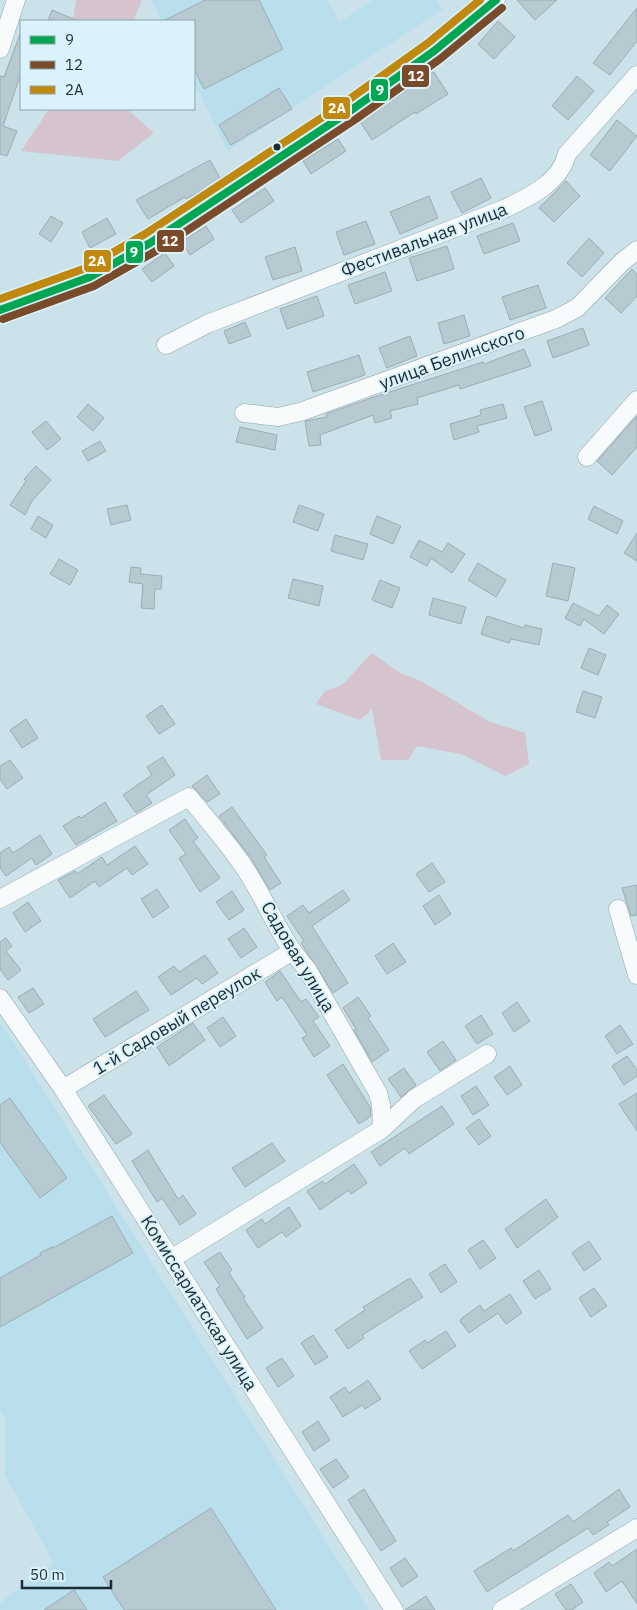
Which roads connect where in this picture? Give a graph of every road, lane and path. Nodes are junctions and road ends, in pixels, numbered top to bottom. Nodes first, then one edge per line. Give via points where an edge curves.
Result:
1 (16, 0) edge
2 (496, 0) edge
3 (0, 49) edge
4 (637, 75) edge
5 (637, 250) edge
6 (0, 310) edge
7 (166, 345) dead end
8 (637, 400) edge
9 (244, 413) dead end
10 (587, 457) dead end
11 (0, 899) edge
12 (618, 909) dead end
13 (291, 952) junction
14 (637, 974) edge
15 (0, 998) edge
16 (487, 1054) dead end
17 (63, 1089) junction
18 (382, 1128) junction
19 (171, 1258) junction
20 (637, 1528) edge
21 (394, 1610) edge
22 (502, 1610) edge

1 - 3 street
2 - 6 street via 434,51 350,111 150,243 90,278
4 - 7 street, Фестивальная улица via 567,154 564,165 550,182 531,196 207,324
5 - 9 street, улица Белинского via 576,308 532,329 300,412 278,417
8 - 10 street
11 - 13 street, Садовая улица via 189,797 242,864
12 - 14 street
13 - 17 street, 1-й Садовый переулок
13 - 18 street, Садовая улица via 307,970 378,1093 382,1105
15 - 17 street, Комиссариатская улица
16 - 18 street via 414,1099
17 - 19 street, Комиссариатская улица
18 - 19 street
19 - 21 street, Комиссариатская улица
20 - 22 street

